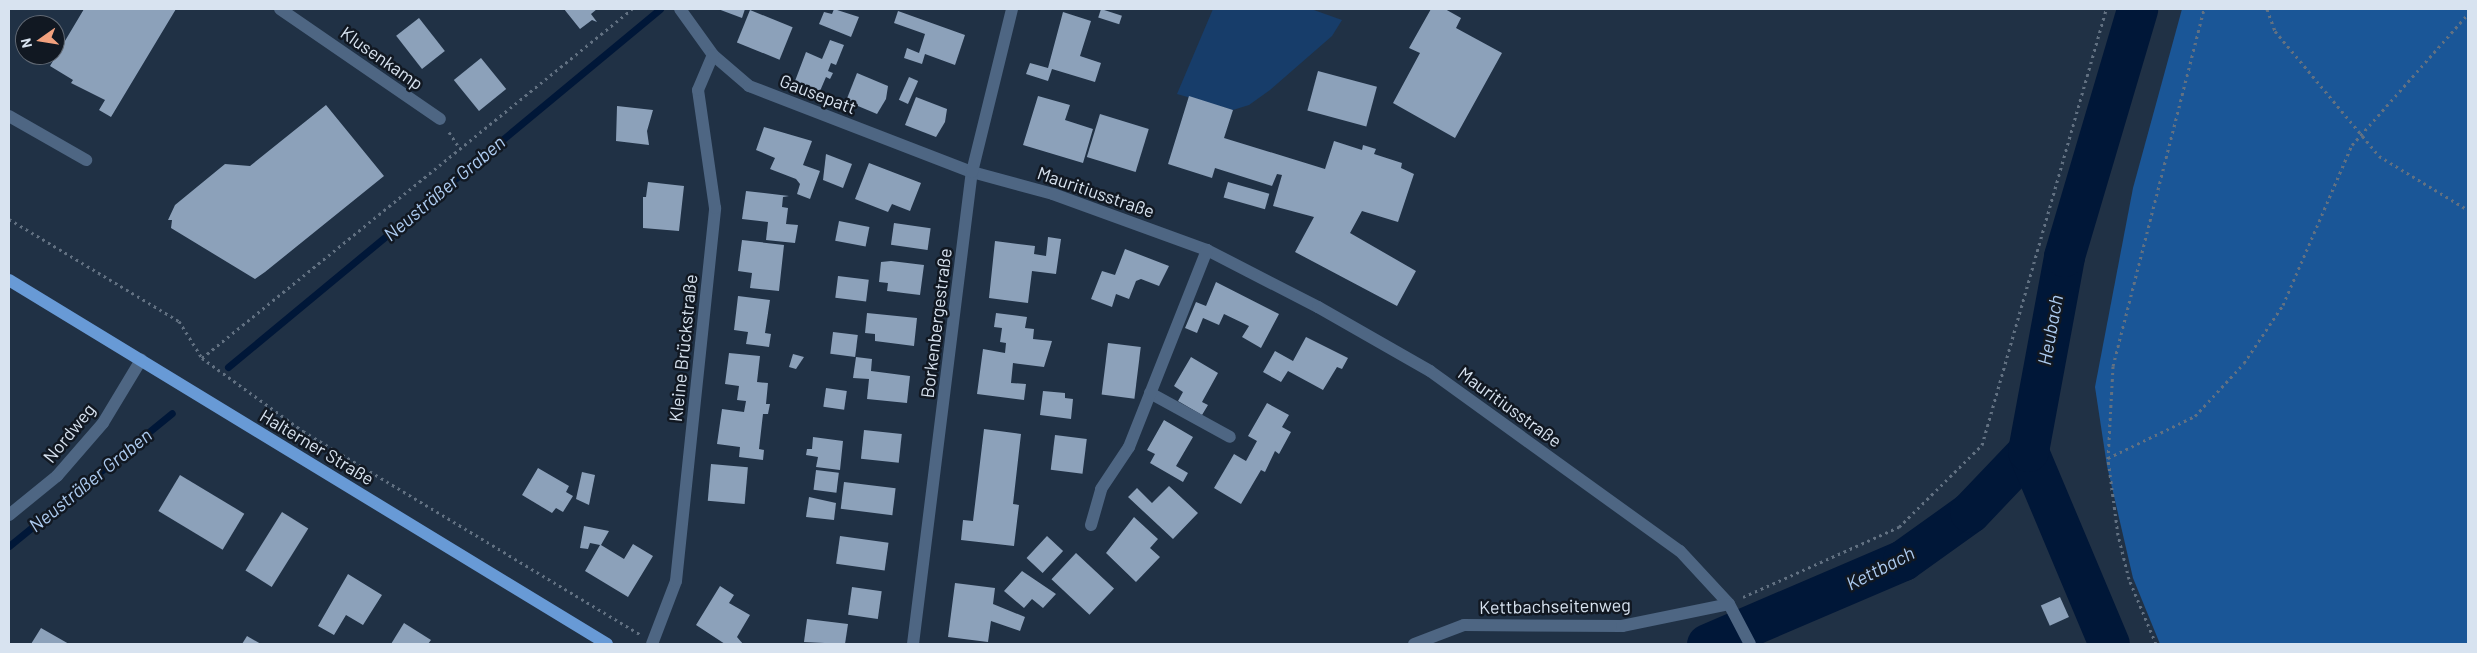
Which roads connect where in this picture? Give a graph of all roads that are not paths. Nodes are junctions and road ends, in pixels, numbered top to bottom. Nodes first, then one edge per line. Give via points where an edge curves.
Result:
1 (280, 9) edge
2 (1012, 9) edge
3 (682, 11) edge
4 (713, 55) junction
5 (9, 116) edge
6 (440, 120) dead end
7 (86, 160) dead end
8 (972, 172) junction
9 (1207, 250) junction
10 (9, 280) edge
11 (141, 360) junction
12 (1150, 393) junction
13 (1230, 437) dead end
14 (9, 515) edge
15 (1091, 525) dead end
16 (1729, 604) junction
17 (652, 643) edge
18 (607, 644) edge
19 (913, 644) edge
20 (1414, 644) edge
21 (1750, 644) edge

1 - 6 street, Klusenkamp
2 - 8 street, Borkenbergestraße
3 - 4 street, Gausepatt
4 - 8 street, Gausepatt via 749,86
4 - 17 street, Kleine Brückstraße via 698,90 714,218 676,581
5 - 7 street
8 - 9 street, Mauritiusstraße via 1053,194
8 - 19 street, Borkenbergestraße
9 - 12 street
9 - 16 street, Mauritiusstraße via 1318,307 1430,371 1680,551
10 - 11 main road, Halterner Straße
11 - 14 street, Nordweg via 103,423 57,476
11 - 18 main road, Halterner Straße
12 - 13 street
12 - 15 street via 1129,447 1101,489
16 - 20 street, Kettbachseitenweg via 1622,626 1464,624
16 - 21 street, Mauritiusstraße

